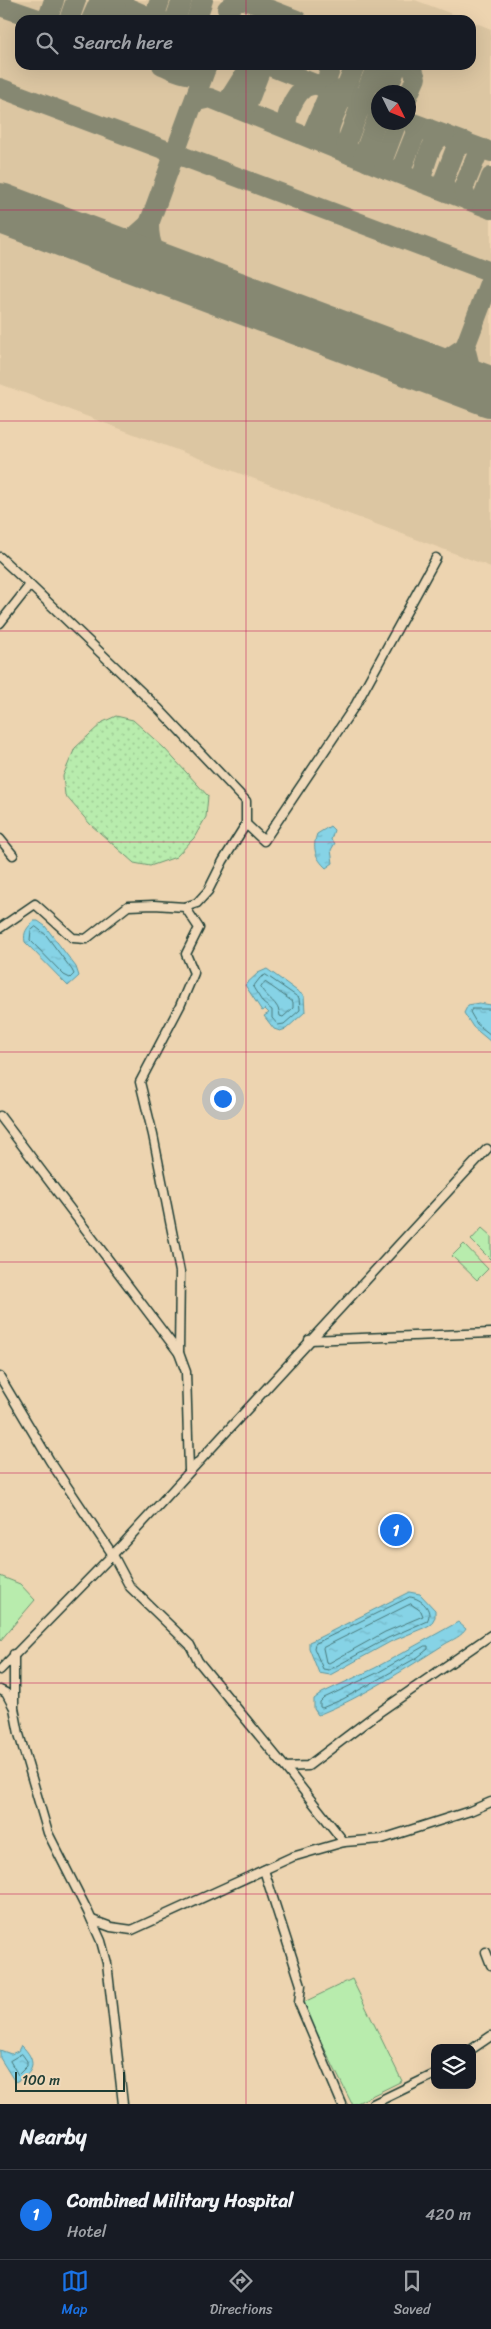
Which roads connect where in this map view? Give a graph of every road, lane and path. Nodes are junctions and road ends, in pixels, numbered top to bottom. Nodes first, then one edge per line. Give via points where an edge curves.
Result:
1 (0, 557) edge
2 (436, 558) dead end
3 (30, 585) junction
4 (0, 624) edge
5 (246, 824) junction
6 (0, 839) edge
7 (13, 855) dead end
8 (185, 907) junction
9 (0, 928) edge
10 (0, 1116) edge
11 (487, 1149) dead end
12 (491, 1333) edge
13 (309, 1340) junction
14 (179, 1353) junction
15 (0, 1377) edge
16 (189, 1470) junction
17 (113, 1555) junction
18 (491, 1635) edge
19 (14, 1654) junction
20 (0, 1670) edge
21 (0, 1690) edge
22 (14, 1708) junction
23 (285, 1767) junction
24 (491, 1802) edge
25 (344, 1842) junction
26 (264, 1870) junction
27 (92, 1920) junction
28 (486, 1952) dead end
29 (491, 1965) edge
30 (491, 2036) edge
31 (476, 2045) edge
32 (431, 2076) edge
33 (123, 2104) edge
34 (342, 2104) edge
35 (373, 2104) edge

1 - 3 street
2 - 5 street via 356,704 275,828 264,841
3 - 4 street
3 - 5 street via 159,709 246,801
5 - 8 street via 208,891 197,903
6 - 7 street
8 - 9 street via 128,906 86,939 72,938 35,904
8 - 14 street via 199,928 186,954 194,973 140,1082 180,1272
10 - 14 street
11 - 13 street
12 - 13 street
13 - 16 street
14 - 16 street via 186,1372
15 - 17 street via 50,1461
16 - 17 street
17 - 19 street
17 - 23 street via 130,1587 190,1645 198,1661
18 - 23 street via 308,1766
19 - 20 street
19 - 22 street
21 - 22 street via 6,1693
22 - 27 street via 48,1833
23 - 25 street
24 - 25 street via 382,1839
25 - 26 street via 292,1857
26 - 27 street via 132,1930
26 - 34 street via 300,1985 299,2003
27 - 33 street via 107,1963
28 - 29 street
30 - 31 street
32 - 35 street

